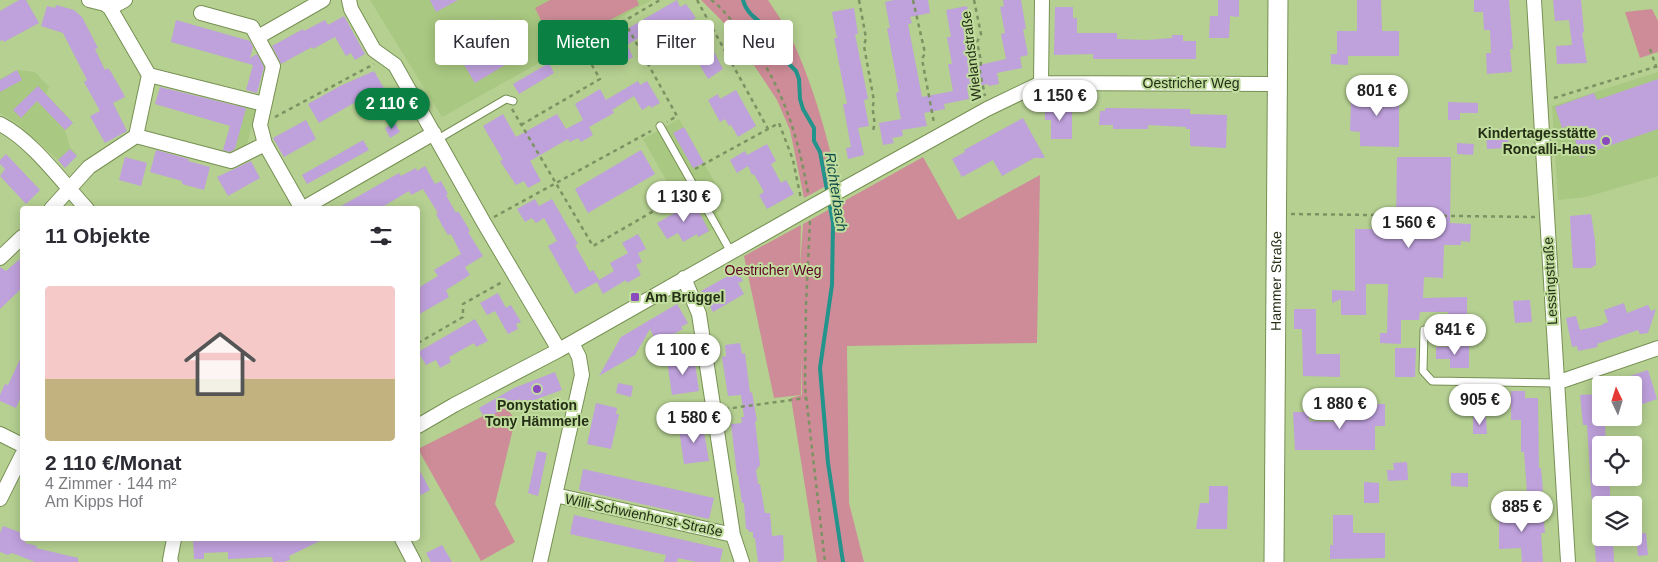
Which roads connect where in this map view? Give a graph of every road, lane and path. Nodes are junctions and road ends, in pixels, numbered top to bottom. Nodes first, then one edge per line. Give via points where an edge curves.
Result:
1 (89, 0) edge
2 (125, 0) edge
3 (323, 0) edge
4 (349, 0) edge
5 (660, 0) edge
6 (697, 0) edge
7 (711, 0) edge
8 (859, 0) edge
9 (913, 0) edge
10 (974, 0) edge
11 (1042, 0) edge
12 (1278, 0) edge
13 (1534, 0) edge
14 (110, 8) junction
15 (201, 12) dead end
16 (627, 20) edge
17 (628, 29) edge
18 (258, 37) junction
19 (1650, 49) dead end
20 (385, 58) junction
21 (592, 65) edge
22 (1657, 66) edge
23 (150, 75) junction
24 (1041, 83) junction
25 (1278, 84) junction
26 (510, 100) joint
27 (1540, 102) junction
28 (264, 104) junction
29 (987, 109) junction
30 (0, 124) edge
31 (260, 125) junction
32 (521, 125) junction
33 (660, 126) junction
34 (768, 128) junction
35 (872, 133) dead end
36 (136, 136) junction
37 (436, 136) junction
38 (937, 138) junction
39 (264, 144) junction
40 (687, 174) junction
41 (556, 183) junction
42 (695, 188) junction
43 (69, 190) junction
44 (54, 206) edge
45 (84, 206) edge
46 (300, 206) edge
47 (308, 206) edge
48 (810, 207) junction
49 (1276, 213) junction
50 (1547, 217) junction
51 (484, 223) junction
52 (20, 239) edge
53 (731, 252) junction
54 (0, 258) edge
55 (514, 275) junction
56 (684, 278) junction
57 (1424, 330) dead end
58 (420, 342) edge
59 (572, 343) junction
60 (1658, 348) edge
61 (559, 350) junction
62 (1556, 383) junction
63 (806, 398) junction
64 (714, 411) junction
65 (420, 425) edge
66 (0, 434) edge
67 (20, 444) edge
68 (20, 459) edge
69 (555, 496) junction
70 (0, 499) edge
71 (733, 535) junction
72 (174, 541) edge
73 (403, 541) edge
74 (169, 561) edge
75 (414, 562) edge
76 (540, 562) edge
77 (742, 562) edge
78 (825, 562) edge
79 (1274, 562) edge
80 (1568, 562) edge

1 - 14 street
2 - 14 street
3 - 18 street
4 - 20 street via 374,50
5 - 16 path
6 - 34 path
7 - 48 path via 747,37 786,104
8 - 35 path via 874,101 872,108 876,125
9 - 38 path via 925,53 922,59
10 - 29 path, Wielandstraße via 981,34 977,42
11 - 24 street
12 - 25 main road, Hammer Straße
13 - 27 street, Lessingstraße
14 - 23 street
15 - 18 street via 252,27
17 - 33 path via 677,116
18 - 28 street via 273,66
19 - 22 path
20 - 31 path
20 - 37 street via 395,66
21 - 32 path via 600,79
22 - 27 path
23 - 28 street
23 - 36 street
24 - 25 street, Oestricher Weg
24 - 29 street, Oestricher Weg
25 - 49 main road, Hammer Straße
26 - 32 path
26 - 37 lane
27 - 50 street, Lessingstraße
28 - 31 street
29 - 38 street, Oestricher Weg
30 - 43 street via 12,130
31 - 39 street
32 - 41 path
33 - 40 lane
33 - 41 path
34 - 40 path
34 - 48 path via 779,123
36 - 39 street via 231,162
36 - 43 street via 89,167
37 - 47 street
37 - 51 street
38 - 48 street, Oestricher Weg
39 - 46 street
40 - 42 lane
41 - 42 path via 594,246
41 - 51 path
42 - 53 lane
43 - 44 street
43 - 45 street
48 - 53 street, Oestricher Weg
48 - 63 path
49 - 50 path
49 - 79 main road, Hammer Straße
50 - 62 street, Lessingstraße
51 - 55 street
52 - 54 street
53 - 56 street, Oestricher Weg
55 - 58 path via 463,304 463,317
55 - 61 street
56 - 59 street, Oestricher Weg
56 - 64 street, Willi-Schwienhorst-Straße via 699,314
57 - 62 lane via 1424,371 1432,380
59 - 61 street, Oestricher Weg
59 - 69 street via 580,357 582,375
60 - 62 street
61 - 65 street, Oestricher Weg
62 - 80 street, Lessingstraße
63 - 64 path
63 - 78 path
64 - 71 street, Willi-Schwienhorst-Straße
66 - 67 street
68 - 70 street
69 - 71 street, Willi-Schwienhorst-Straße
69 - 76 street
71 - 77 street, Willi-Schwienhorst-Straße
72 - 74 street
73 - 75 street

